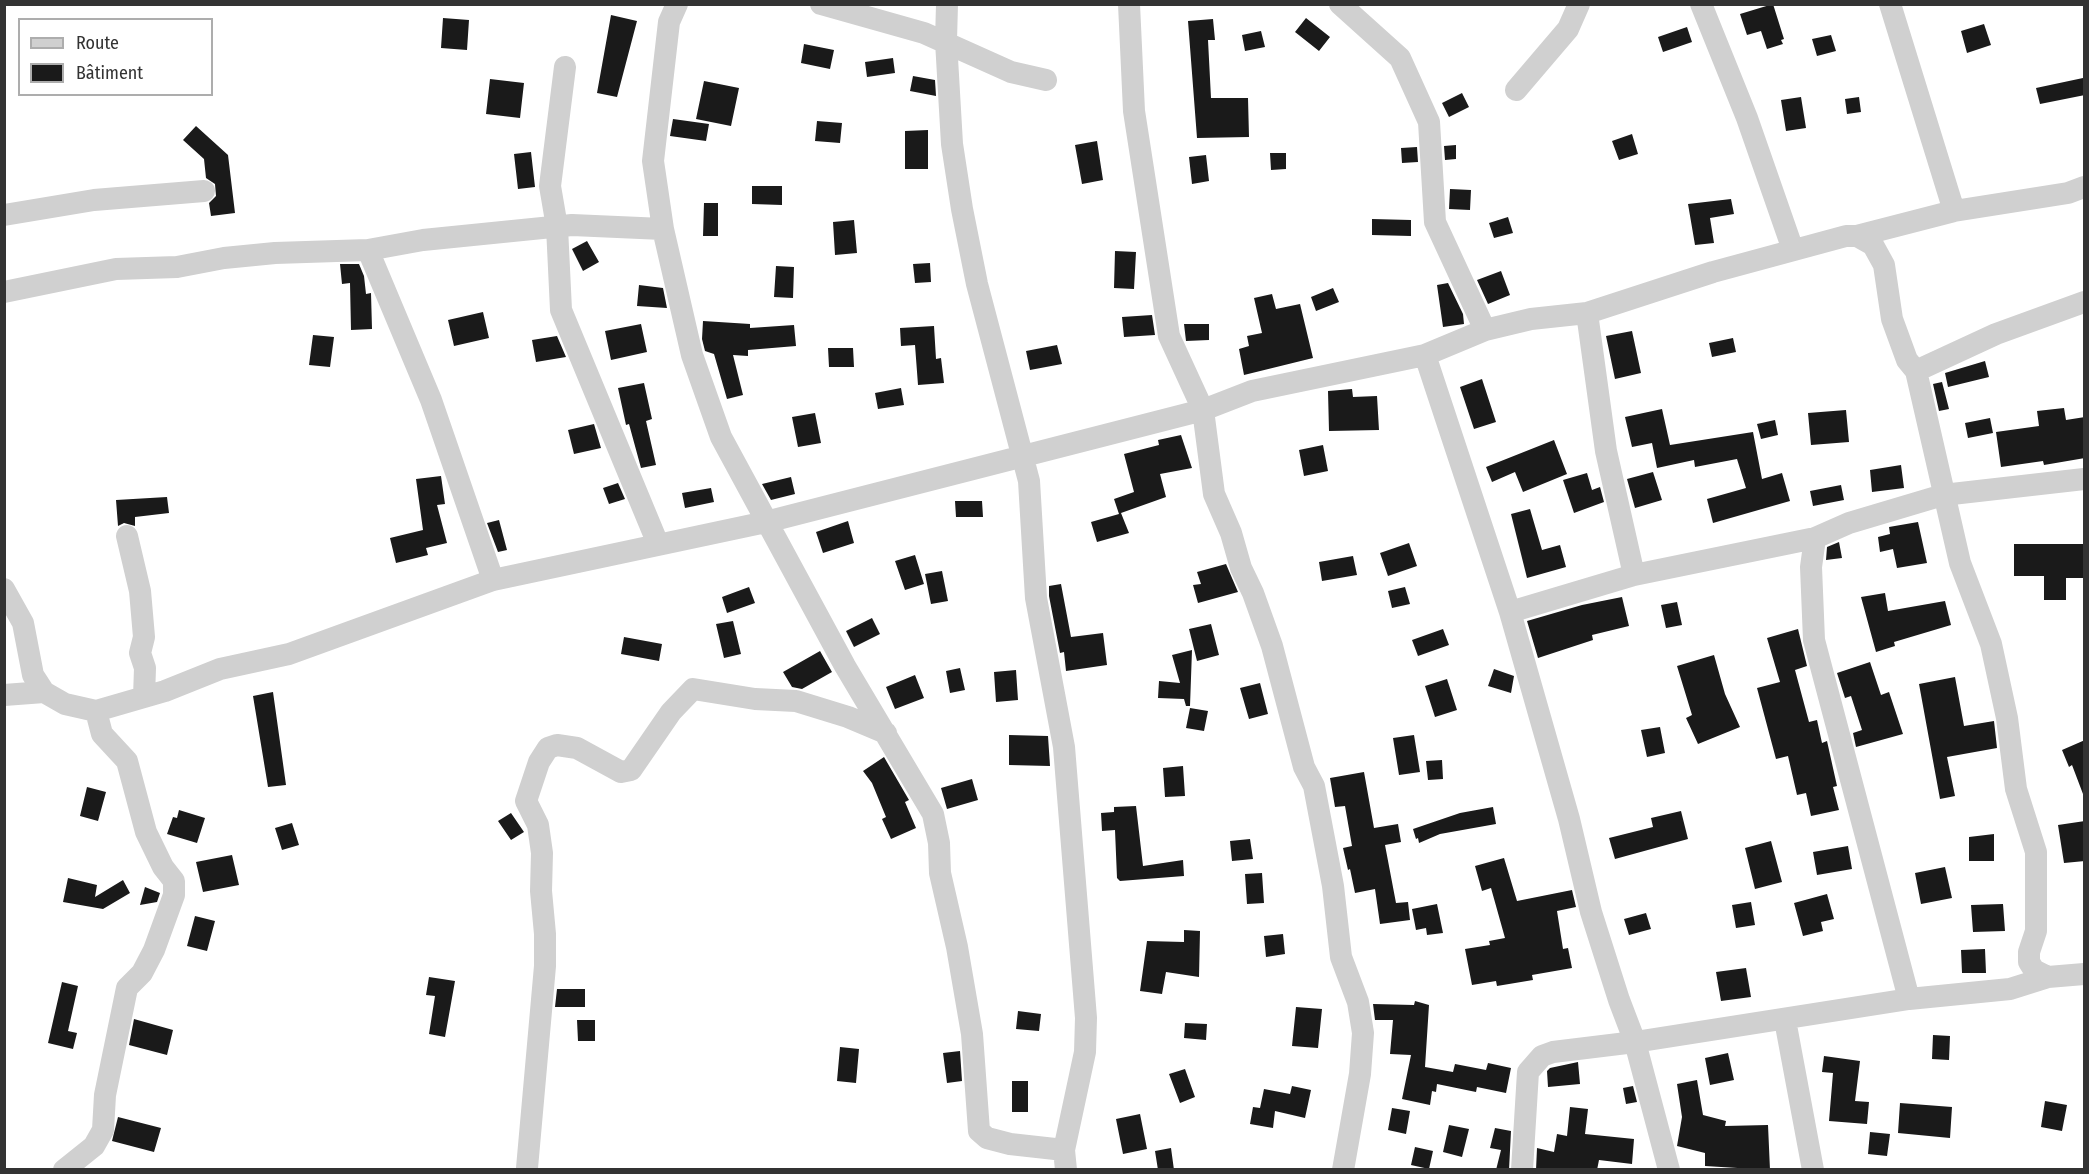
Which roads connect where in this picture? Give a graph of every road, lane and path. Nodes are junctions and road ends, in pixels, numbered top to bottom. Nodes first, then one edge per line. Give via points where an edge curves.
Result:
1 (677, 4) edge
2 (821, 4) edge
3 (947, 4) edge
4 (1129, 4) edge
5 (1341, 4) edge
6 (1579, 4) edge
7 (1701, 4) edge
8 (1890, 4) edge
9 (946, 41) junction
10 (565, 67) dead end
11 (1046, 80) dead end
12 (1516, 90) dead end
13 (2085, 187) edge
14 (204, 191) dead end
15 (1954, 211) junction
16 (4, 215) edge
17 (556, 227) junction
18 (663, 229) junction
19 (1857, 236) junction
20 (368, 250) junction
21 (1793, 250) junction
22 (4, 292) edge
23 (2085, 302) edge
24 (1587, 313) junction
25 (1485, 330) junction
26 (1425, 355) junction
27 (1916, 371) junction
28 (1203, 410) junction
29 (1022, 456) junction
30 (2085, 479) edge
31 (1943, 495) junction
32 (766, 522) junction
33 (127, 536) dead end
34 (1815, 538) junction
35 (658, 544) junction
36 (1634, 575) junction
37 (493, 580) junction
38 (4, 589) edge
39 (1510, 612) junction
40 (44, 692) junction
41 (4, 695) edge
42 (144, 697) junction
43 (96, 711) junction
44 (886, 733) junction
45 (2085, 974) edge
46 (2048, 977) junction
47 (1909, 999) junction
48 (1785, 1020) junction
49 (1635, 1042) junction
50 (1065, 1160) edge
51 (527, 1168) dead end
52 (64, 1170) edge
53 (1342, 1170) edge
54 (1522, 1170) edge
55 (1669, 1170) edge
56 (1813, 1170) edge

1 - 18 street via 669,22 653,161
2 - 9 street
3 - 9 street
4 - 28 street via 1134,111 1169,336
5 - 25 street via 1400,58 1429,122 1435,222
6 - 12 street via 1568,29
7 - 21 street via 1747,118
8 - 15 street
9 - 11 street via 1011,72
9 - 29 street via 952,144 962,208 977,284
10 - 17 street via 550,186
13 - 15 street
14 - 16 street via 94,200
15 - 19 street
17 - 18 street
17 - 20 street via 423,240
17 - 35 street via 561,310
18 - 32 street via 692,355 721,437
19 - 21 street
19 - 27 street via 1873,245 1884,265 1892,319 1907,360
20 - 22 street via 275,253 177,267 116,269
20 - 37 street via 431,400
21 - 24 street via 1665,285
23 - 27 street via 1996,334
24 - 25 street via 1531,319
24 - 36 street via 1606,451
25 - 26 street
26 - 28 street via 1252,391
26 - 39 street
27 - 31 street
28 - 29 street
28 - 53 street via 1214,494 1272,646 1304,767 1314,786 1333,886 1341,957 1358,1002 1363,1034 1360,1074
29 - 32 street
29 - 50 street via 1029,481 1036,598 1064,747 1083,961 1085,1052
30 - 31 street
31 - 34 street via 1849,523
31 - 46 street via 1960,563 1996,665 2016,789 2036,852 2036,931 2029,962 2034,970
32 - 35 street
32 - 44 street
33 - 42 street via 140,591
34 - 36 street
34 - 47 street via 1811,567 1814,640
35 - 37 street
36 - 39 street
37 - 42 street via 289,654 220,669
38 - 40 street via 23,623 33,675
39 - 49 street via 1591,912
40 - 41 street
40 - 43 street via 65,704
42 - 43 street
43 - 52 street via 102,734 127,761 146,832 174,880 174,895 154,950 142,973 127,988 105,1095 103,1130 94,1146
44 - 50 street via 933,814 940,873 972,1034 979,1131 987,1138
44 - 51 street via 796,701 693,689 671,712 631,770 621,772 577,748 548,748 526,801 538,825 545,934
45 - 46 street
46 - 47 street via 2010,989
47 - 48 street
48 - 49 street
48 - 56 street
49 - 54 street via 1562,1049 1542,1056 1533,1065 1528,1072
49 - 55 street

